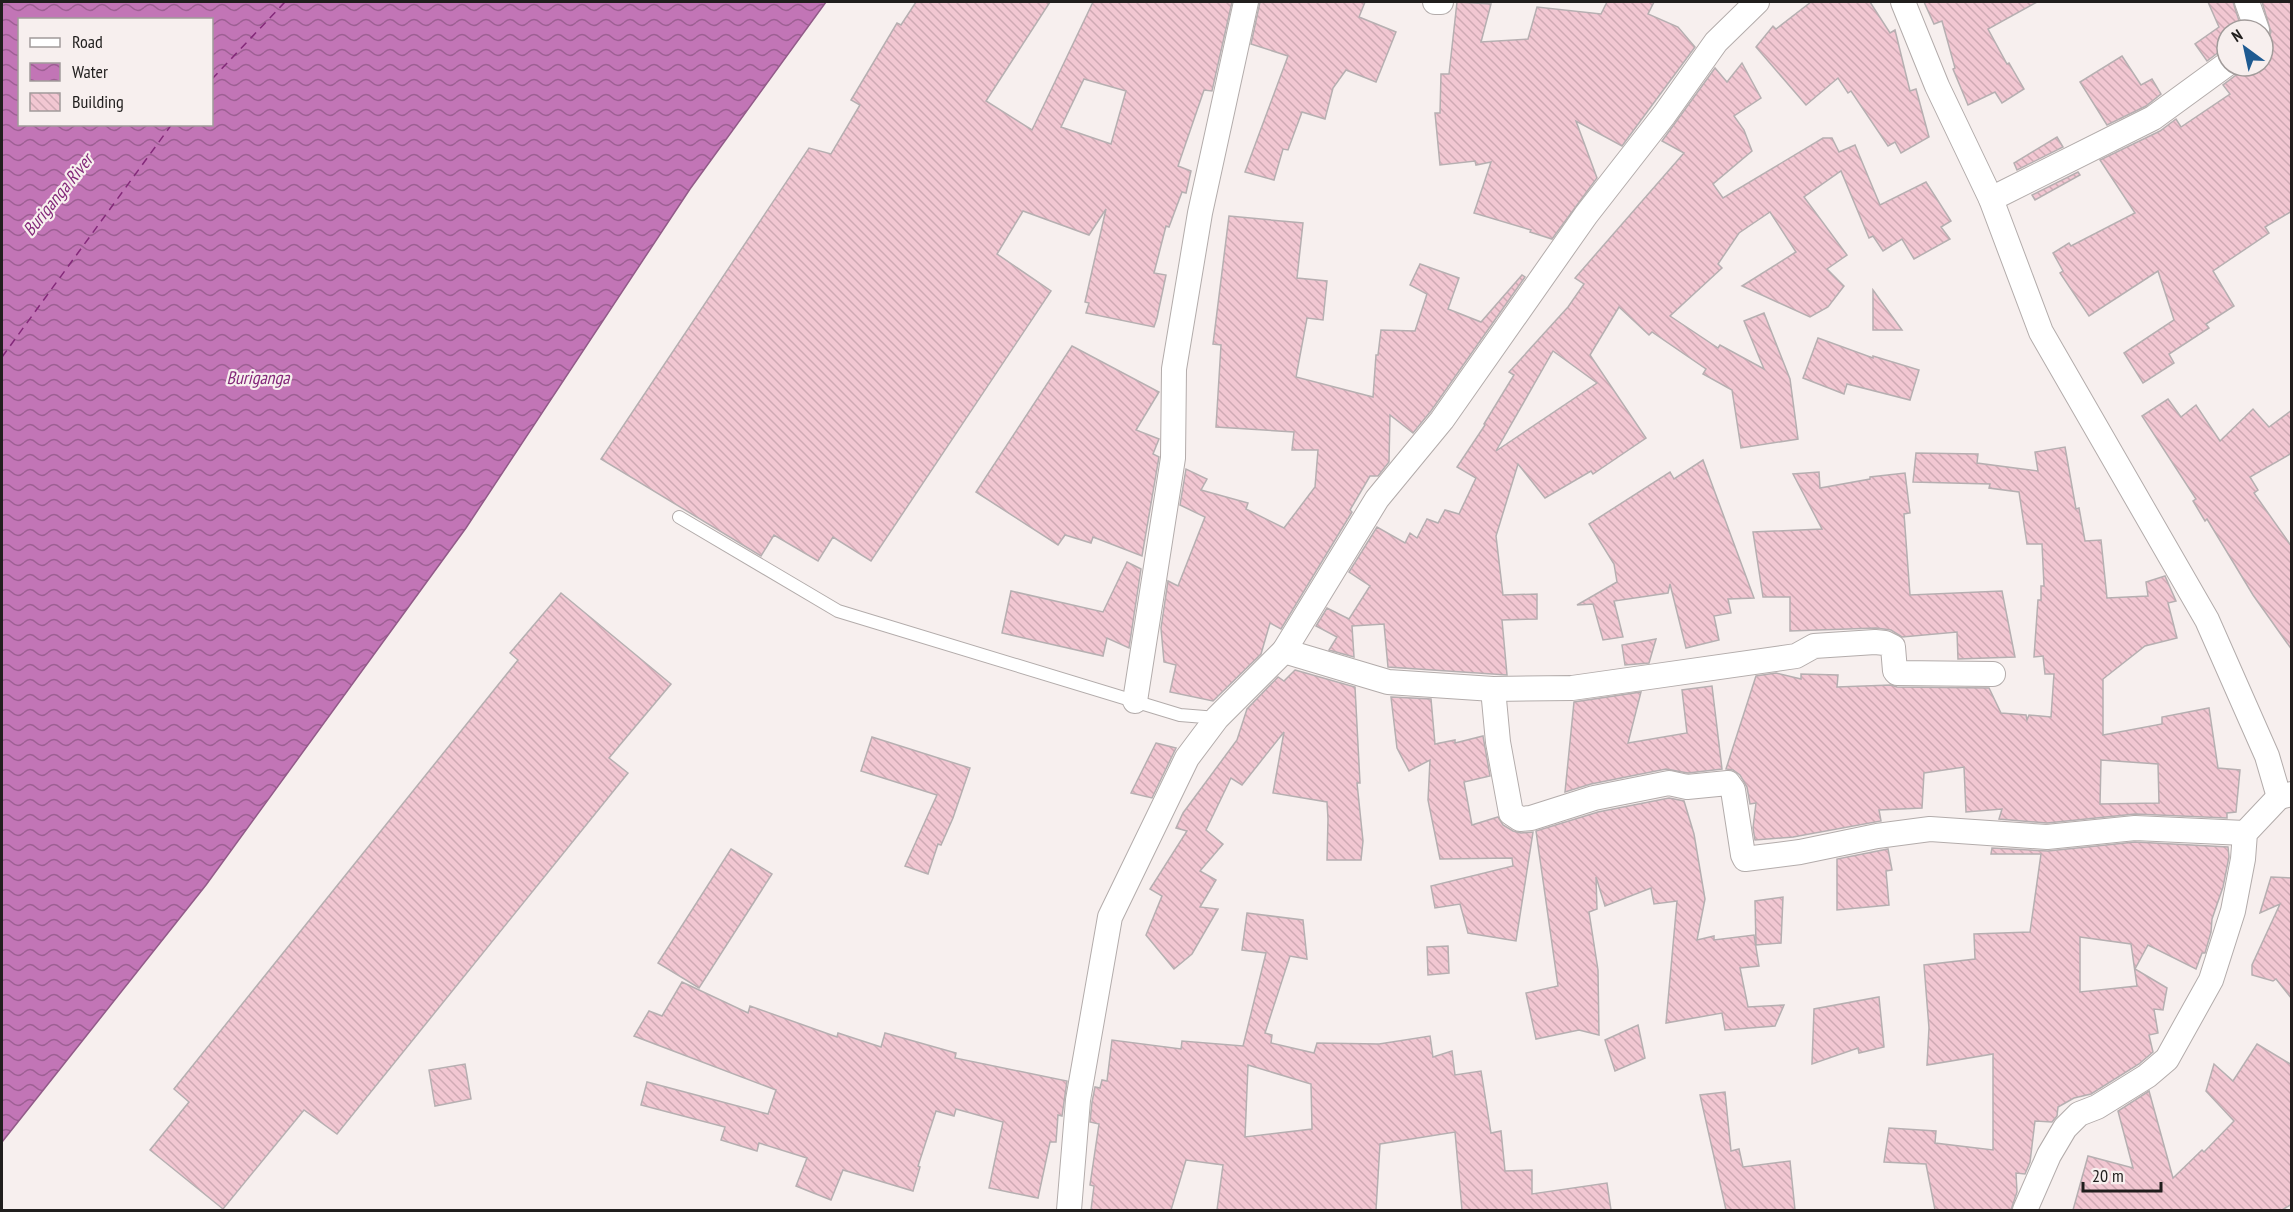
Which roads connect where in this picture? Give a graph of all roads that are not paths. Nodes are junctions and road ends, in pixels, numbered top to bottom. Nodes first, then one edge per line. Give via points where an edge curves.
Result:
1 (1246, 2) edge
2 (1435, 2) edge
3 (1441, 2) edge
4 (1757, 2) edge
5 (1903, 2) edge
6 (2247, 2) edge
7 (2253, 18) edge
8 (2215, 73) edge
9 (1991, 200) junction
10 (679, 517) dead end
11 (1284, 651) junction
12 (1993, 674) dead end
13 (1493, 690) junction
14 (1136, 701) junction
15 (1217, 718) junction
16 (2285, 796) edge
17 (2245, 833) junction
18 (1069, 1210) edge
19 (2025, 1210) edge

1 - 14 street via 1200,213 1174,369 1173,458
2 - 3 street
4 - 11 street via 1716,42 1586,215 1442,420 1377,499
5 - 9 street via 1937,86
6 - 7 street
8 - 9 street via 2152,118
9 - 16 street via 2041,332 2207,620
10 - 14 lane via 837,611
11 - 13 street via 1388,682
11 - 15 street
12 - 13 street via 1897,673 1893,647 1875,642 1814,646 1796,656 1572,688
13 - 17 street via 1511,813 1520,819 1594,798 1669,783 1687,787 1728,783 1733,790 1745,859 1930,830 2047,837 2135,828
14 - 15 lane via 1180,715
15 - 18 street via 1188,758 1110,917 1078,1100
16 - 17 street
17 - 19 street via 2233,911 2211,980 2167,1059 2147,1076 2079,1114 2065,1128

